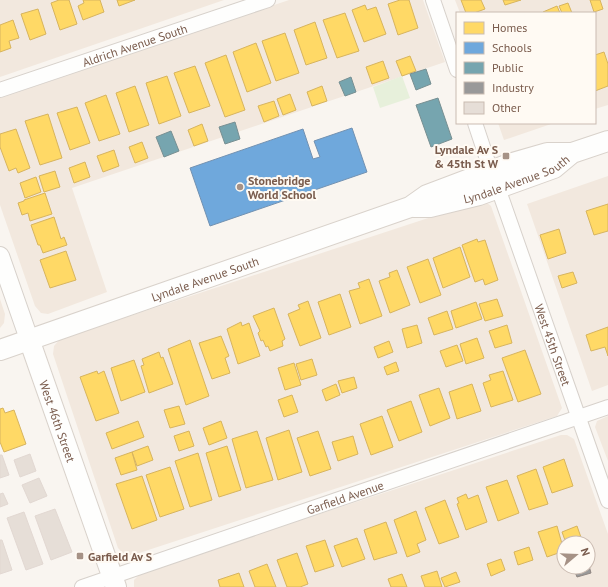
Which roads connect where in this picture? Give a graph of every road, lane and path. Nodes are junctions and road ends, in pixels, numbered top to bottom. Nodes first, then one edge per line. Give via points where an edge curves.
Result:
1 (268, 0) edge
2 (433, 0) edge
3 (456, 67) edge
4 (0, 90) edge
5 (475, 124) edge
6 (608, 141) edge
7 (495, 179) junction
8 (0, 256) edge
9 (29, 339) junction
10 (0, 350) edge
11 (608, 407) edge
12 (578, 417) junction
13 (608, 501) edge
14 (114, 582) edge
15 (82, 587) edge

1 - 4 street, Aldrich Avenue South
2 - 3 street
5 - 7 street, West 45th Street
6 - 7 main road, Lyndale Avenue South via 572,153 547,153 509,164
7 - 9 main road, Lyndale Avenue South via 479,195 430,207 410,207
7 - 12 street, West 45th Street
8 - 9 street, West 46th Street
9 - 10 main road, Lyndale Avenue South
9 - 14 main road, West 46th Street
11 - 12 street, Garfield Avenue
12 - 13 street, West 45th Street
12 - 14 street, Garfield Avenue
14 - 15 street, Garfield Avenue

